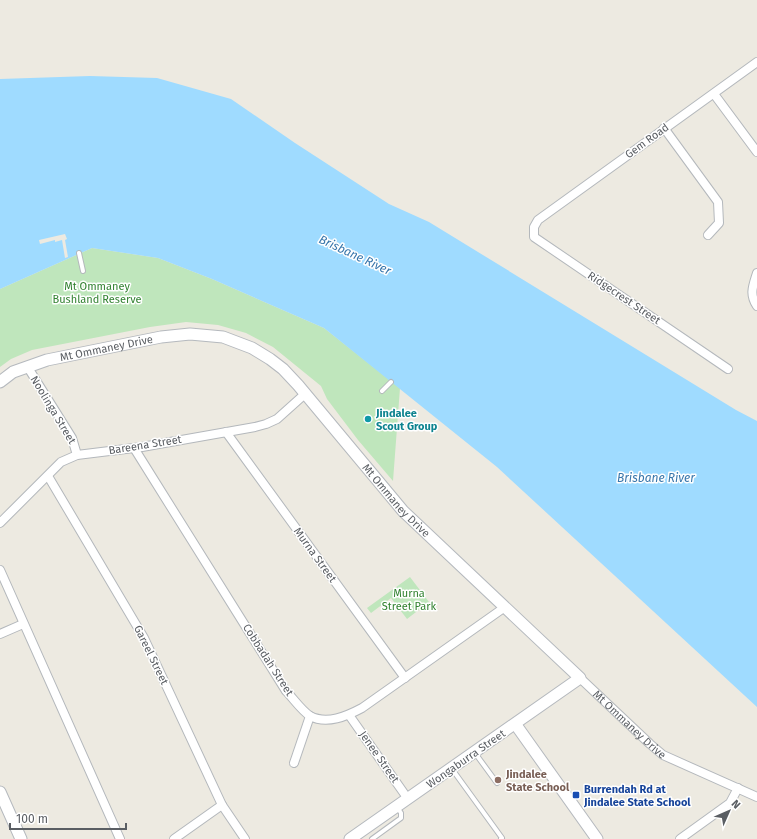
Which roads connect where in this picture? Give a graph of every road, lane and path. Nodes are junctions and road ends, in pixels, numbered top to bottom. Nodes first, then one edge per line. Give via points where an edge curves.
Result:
1 (757, 62) edge
2 (714, 94) junction
3 (664, 128) junction
4 (757, 152) edge
5 (538, 220) joint
6 (708, 235) dead end
7 (79, 253) dead end
8 (83, 271) dead end
9 (757, 273) edge
10 (757, 306) edge
11 (27, 366) junction
12 (728, 369) dead end
13 (0, 382) edge
14 (391, 382) dead end
15 (382, 391) dead end
16 (306, 393) junction
17 (226, 432) junction
18 (134, 448) junction
19 (77, 455) junction
20 (48, 476) junction
21 (0, 523) edge
22 (0, 570) edge
23 (505, 607) junction
24 (23, 624) junction
25 (0, 634) edge
26 (404, 678) junction
27 (580, 678) junction
28 (349, 715) junction
29 (310, 716) junction
30 (516, 725) junction
31 (475, 752) junction
32 (294, 763) dead end
33 (452, 768) junction
34 (497, 783) dead end
35 (738, 788) junction
36 (0, 792) edge
37 (757, 797) edge
38 (408, 799) junction
39 (222, 805) junction
40 (397, 807) junction
41 (21, 839) edge
42 (120, 839) edge
43 (174, 839) edge
44 (245, 839) edge
45 (350, 839) edge
46 (372, 839) edge
47 (501, 839) edge
48 (597, 839) edge
49 (680, 839) edge

1 - 2 street, Gem Road
2 - 3 street, Gem Road
2 - 4 street
3 - 5 street, Gem Road
3 - 6 street via 718,202 719,223
5 - 12 street, Ridgecrest Street via 534,228 534,237
7 - 8 lane
9 - 10 street via 752,298
11 - 13 street, Mt Ommaney Drive
11 - 16 street, Mt Ommaney Drive via 161,338 190,334 223,337 252,348 270,359
11 - 19 street, Noolinga Street via 72,438
14 - 15 lane
16 - 17 street, Bareena Street via 277,419 266,424
16 - 23 street, Mt Ommaney Drive via 403,511
17 - 18 street, Bareena Street
17 - 26 street, Murna Street
18 - 19 street, Bareena Street
18 - 29 street, Cobbadah Street via 286,690
19 - 20 street, Bareena Street via 61,462
20 - 21 street, Bareena Street
20 - 39 street, Gareel Street via 144,638
22 - 24 street
23 - 26 street
23 - 27 street, Mt Ommaney Drive
24 - 25 street
24 - 42 street
26 - 28 street
27 - 30 street, Wongaburra Street
27 - 35 street, Mt Ommaney Drive via 663,755
28 - 29 street via 329,719
28 - 38 street, Jenee Street
29 - 32 street
30 - 31 street, Wongaburra Street
30 - 48 street
31 - 33 street, Wongaburra Street
31 - 34 lane
33 - 38 street, Wongaburra Street
33 - 47 lane
35 - 37 street, Mt Ommaney Drive
35 - 49 street via 730,803
36 - 41 street
38 - 40 street, Wongaburra Street
39 - 43 street
39 - 44 street, Gareel Street
40 - 45 street, Wongaburra Street
40 - 46 lane via 401,818

